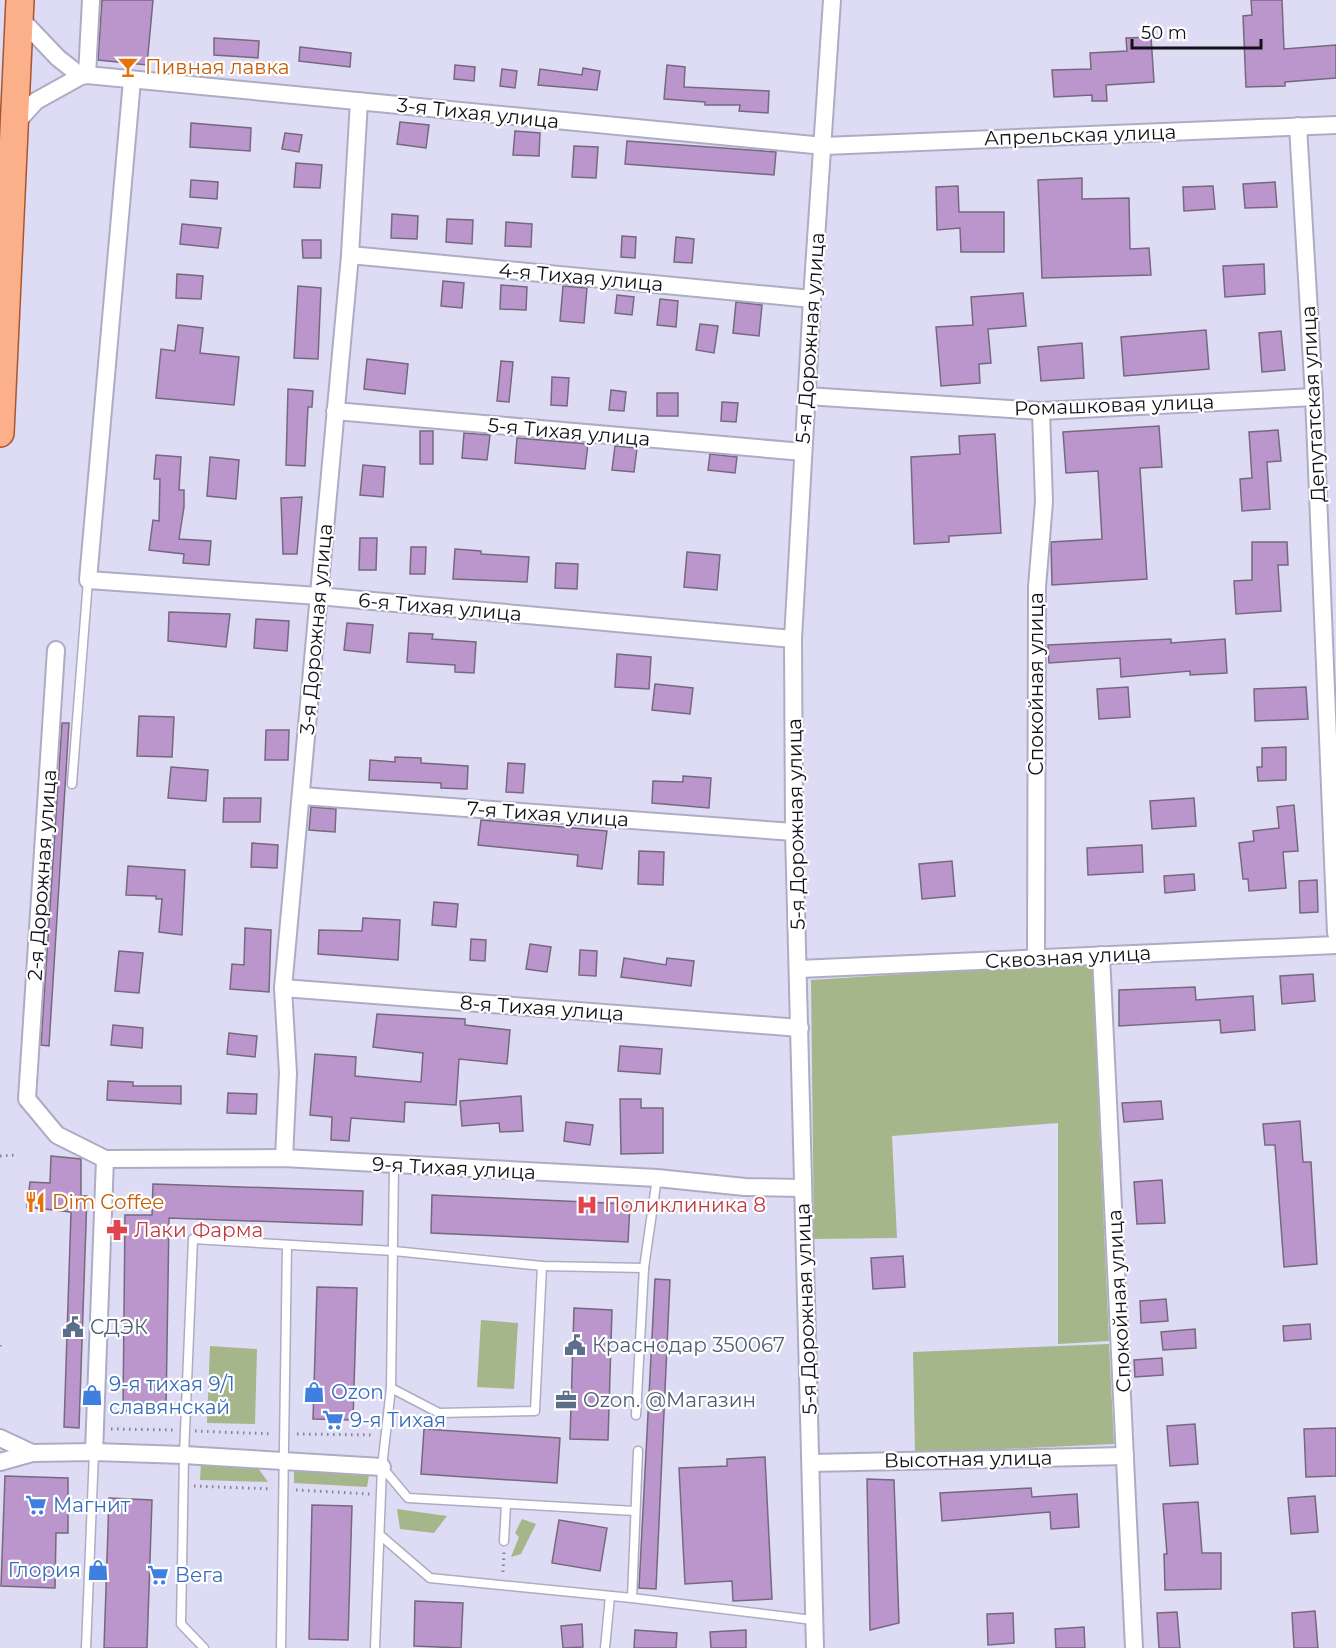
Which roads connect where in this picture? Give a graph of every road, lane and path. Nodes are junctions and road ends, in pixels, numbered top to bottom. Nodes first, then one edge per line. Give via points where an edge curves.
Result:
1 (91, 0) edge
2 (832, 0) edge
3 (20, 8) edge
4 (84, 76) junction
5 (132, 80) junction
6 (359, 101) junction
7 (15, 124) junction
8 (1336, 125) edge
9 (1299, 126) junction
10 (824, 146) junction
11 (350, 255) junction
12 (812, 299) junction
13 (806, 396) junction
14 (1314, 397) junction
15 (335, 411) junction
16 (1041, 411) junction
17 (0, 433) edge
18 (803, 452) junction
19 (88, 580) junction
20 (318, 596) junction
21 (793, 639) junction
22 (56, 650) dead end
23 (72, 784) dead end
24 (302, 796) junction
25 (794, 832) junction
26 (1336, 933) edge
27 (1336, 945) edge
28 (1101, 955) junction
29 (1036, 958) junction
30 (799, 969) junction
31 (284, 988) junction
32 (800, 1028) junction
33 (16, 1155) dead end
34 (0, 1156) edge
35 (284, 1158) junction
36 (105, 1159) junction
37 (394, 1165) junction
38 (657, 1178) junction
39 (802, 1188) junction
40 (287, 1245) junction
41 (394, 1251) junction
42 (542, 1266) junction
43 (644, 1268) junction
44 (391, 1388) junction
45 (636, 1416) dead end
46 (95, 1428) junction
47 (185, 1430) junction
48 (285, 1434) junction
49 (385, 1435) junction
50 (0, 1438) edge
51 (638, 1451) dead end
52 (94, 1452) junction
53 (32, 1453) junction
54 (184, 1455) junction
55 (1125, 1456) junction
56 (284, 1460) junction
57 (0, 1462) edge
58 (811, 1463) junction
59 (382, 1467) junction
60 (506, 1504) junction
61 (635, 1511) junction
62 (380, 1535) junction
63 (504, 1541) joint
64 (502, 1585) junction
65 (610, 1596) junction
66 (632, 1598) junction
67 (813, 1620) junction
68 (86, 1648) edge
69 (204, 1648) edge
70 (281, 1648) edge
71 (375, 1648) edge
72 (605, 1648) edge
73 (815, 1648) edge
74 (1134, 1648) edge

1 - 4 street
2 - 10 street, 5-я Дорожная улица
3 - 4 street via 58,58
3 - 7 main road
4 - 5 street, 3-я Тихая улица
4 - 7 street via 36,101
5 - 6 street, 3-я Тихая улица
5 - 19 street
6 - 10 street, 3-я Тихая улица
6 - 11 street, 3-я Дорожная улица
7 - 17 main road
8 - 9 street, Апрельская улица
9 - 10 street, Апрельская улица
9 - 14 street, Депутатская улица
10 - 12 street, 5-я Дорожная улица
11 - 12 street, 4-я Тихая улица
11 - 15 street, 3-я Дорожная улица
12 - 13 street, 5-я Дорожная улица
13 - 16 street, Ромашковая улица
13 - 18 street, 5-я Дорожная улица
14 - 16 street, Ромашковая улица
14 - 26 street, Депутатская улица
15 - 18 street, 5-я Тихая улица
15 - 20 street, 3-я Дорожная улица
16 - 29 street, Спокойная улица via 1044,502 1036,587
18 - 21 street, 5-я Дорожная улица
19 - 20 street, 6-я Тихая улица
19 - 23 lane
20 - 21 street, 6-я Тихая улица
20 - 24 street, 3-я Дорожная улица
21 - 25 street, 5-я Дорожная улица
22 - 36 street, 2-я Дорожная улица via 27,1100 57,1135
24 - 25 street, 7-я Тихая улица
24 - 31 street, 3-я Дорожная улица
25 - 30 street, 5-я Дорожная улица
27 - 28 street, Сквозная улица
28 - 29 street, Сквозная улица
28 - 55 street, Спокойная улица
29 - 30 street, Сквозная улица
30 - 32 street, 5-я Дорожная улица
31 - 32 street, 8-я Тихая улица
31 - 35 street, 3-я Дорожная улица via 288,1073
32 - 39 street, 5-я Дорожная улица
33 - 34 path
35 - 36 street, 9-я Тихая улица
35 - 37 street, 9-я Тихая улица
36 - 46 street
37 - 38 street, 9-я Тихая улица
37 - 41 lane
38 - 39 street, 9-я Тихая улица via 745,1188
38 - 43 lane
39 - 58 street, 5-я Дорожная улица
40 - 41 lane
40 - 47 lane via 193,1239
40 - 48 lane
41 - 42 lane
41 - 44 lane
42 - 43 lane
42 - 44 lane via 536,1411 439,1413
43 - 45 lane
44 - 49 lane
46 - 47 path
46 - 52 street
47 - 48 path
47 - 54 lane
48 - 49 path
48 - 56 lane
49 - 59 lane
50 - 53 street
51 - 61 lane
52 - 53 street
52 - 54 street
52 - 68 lane
53 - 57 street
54 - 56 street
54 - 69 lane via 181,1624
55 - 58 street, Высотная улица
55 - 74 street, Спокойная улица
56 - 59 street
56 - 70 lane
58 - 67 street, 5-я Дорожная улица
59 - 60 lane via 408,1498
59 - 62 lane
60 - 61 lane
60 - 63 lane
61 - 66 lane
62 - 64 lane via 430,1578
62 - 71 lane
63 - 64 path
64 - 65 lane
65 - 66 lane
65 - 72 lane
66 - 67 lane
67 - 73 street, 5-я Дорожная улица

